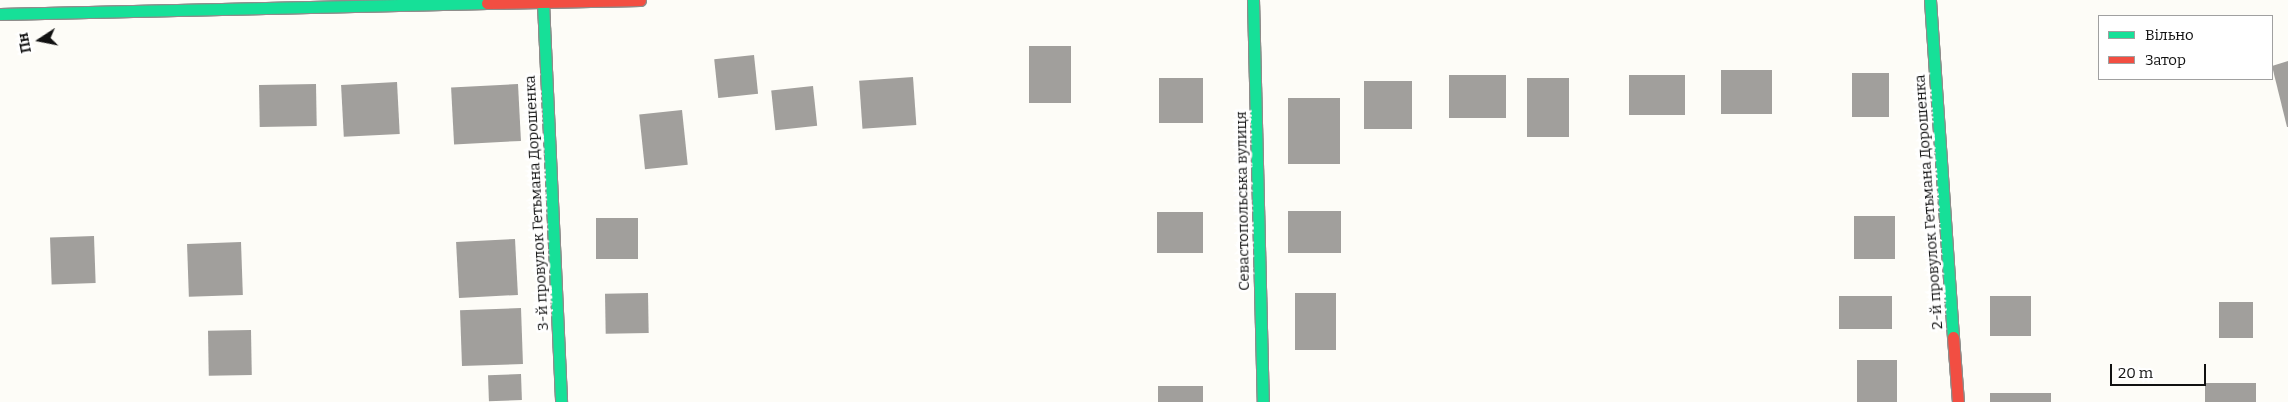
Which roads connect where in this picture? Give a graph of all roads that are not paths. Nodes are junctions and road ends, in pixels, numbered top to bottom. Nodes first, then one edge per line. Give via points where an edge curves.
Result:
1 (640, 0) edge
2 (1253, 0) edge
3 (1930, 0) edge
4 (543, 3) junction
5 (0, 14) edge
6 (561, 402) edge
7 (1263, 402) edge
8 (1958, 402) edge

1 - 4 street
2 - 7 street, Севастопольська вулиця
3 - 8 street, 2-й провулок Гетьмана Дорошенка
4 - 5 street
4 - 6 street, 3-й провулок Гетьмана Дорошенка

